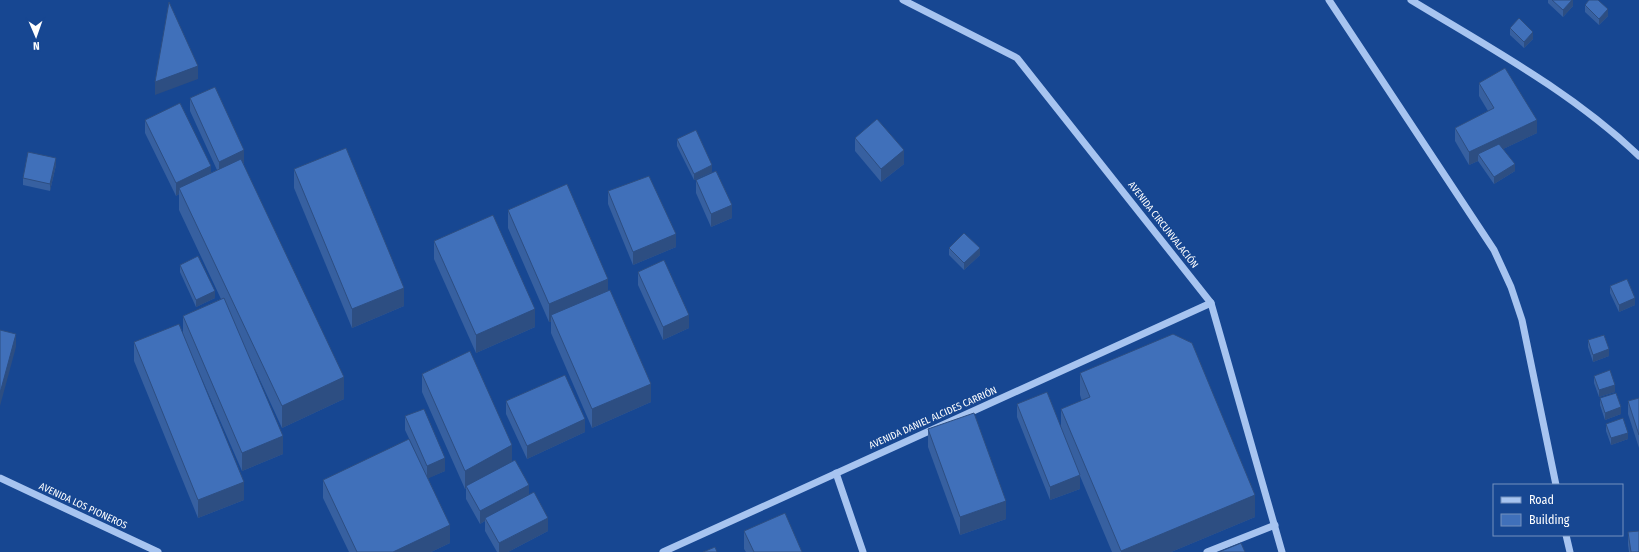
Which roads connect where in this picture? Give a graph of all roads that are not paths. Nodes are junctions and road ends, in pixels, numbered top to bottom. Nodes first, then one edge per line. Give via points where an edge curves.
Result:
1 (903, 0) edge
2 (1329, 0) edge
3 (1411, 0) edge
4 (1639, 156) edge
5 (1211, 302) junction
6 (836, 473) junction
7 (0, 478) edge
8 (1556, 484) edge
9 (1275, 525) junction
10 (1566, 536) edge
11 (158, 552) edge
12 (663, 552) edge
13 (863, 552) edge
14 (1207, 552) edge
15 (1282, 552) edge
16 (1570, 552) edge

1 - 5 street, AVENIDA CIRCUNVALACIÓN via 1017,58
2 - 8 street via 1494,250 1511,287 1522,320
3 - 4 street via 1559,91 1598,120
5 - 6 street, AVENIDA DANIEL ALCIDES CARRIÓN
5 - 9 street, AVENIDA CIRCUNVALACIÓN
6 - 12 street, AVENIDA DANIEL ALCIDES CARRIÓN
6 - 13 street
7 - 11 street, AVENIDA LOS PIONEROS
9 - 14 street
9 - 15 street, AVENIDA CIRCUNVALACIÓN
10 - 16 street

